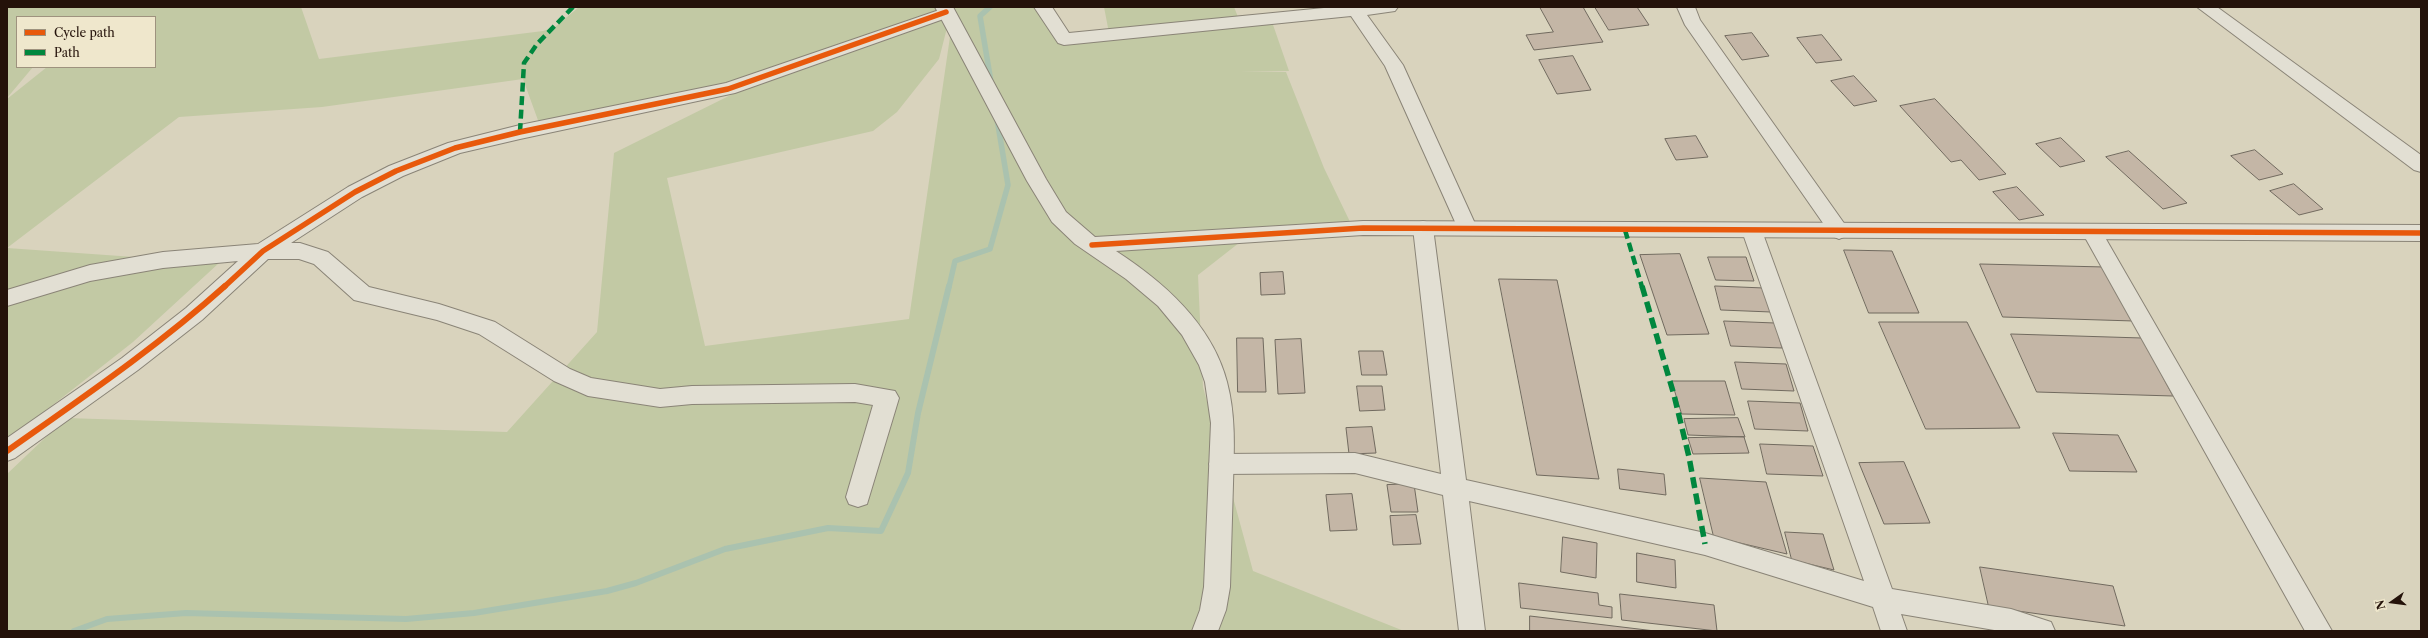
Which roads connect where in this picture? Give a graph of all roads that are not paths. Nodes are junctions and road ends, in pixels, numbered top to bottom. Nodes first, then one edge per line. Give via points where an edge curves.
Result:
1 (1043, 7) edge
2 (1389, 7) edge
3 (1686, 7) edge
4 (2206, 7) edge
5 (945, 9) edge
6 (1355, 9) edge
7 (2421, 165) edge
8 (1423, 228) junction
9 (1468, 228) junction
10 (1752, 231) junction
11 (1839, 231) junction
12 (2092, 232) junction
13 (2421, 233) edge
14 (1092, 244) junction
15 (263, 251) junction
16 (7, 298) edge
17 (7, 451) edge
18 (1221, 464) junction
19 (1455, 488) junction
20 (858, 497) dead end
21 (1883, 599) junction
22 (1205, 631) edge
23 (1472, 631) edge
24 (1894, 631) edge
25 (2042, 631) edge
26 (2319, 631) edge

1 - 6 street via 1064,39
2 - 6 street
3 - 11 street via 1691,21
4 - 7 street
5 - 14 street via 1054,210 1067,225
5 - 15 street via 767,77 728,89 455,148 396,171 355,192
6 - 9 street via 1394,65
8 - 9 street
8 - 14 street via 1363,228
8 - 19 street
9 - 10 street
10 - 11 street
10 - 21 street
11 - 12 street
12 - 13 street
12 - 26 street
14 - 18 street via 1139,277 1166,300 1202,347 1216,382 1220,400 1223,423
15 - 16 street via 163,260 90,273
15 - 17 street via 194,314 142,355
15 - 20 street via 300,251 321,258 362,294 438,312 487,328 562,375 588,387 660,398 692,395 854,393 887,398
18 - 19 street via 1355,463
18 - 22 street via 1217,587 1213,610
19 - 21 street via 1705,544
19 - 23 street
21 - 24 street
21 - 25 street via 2011,621

